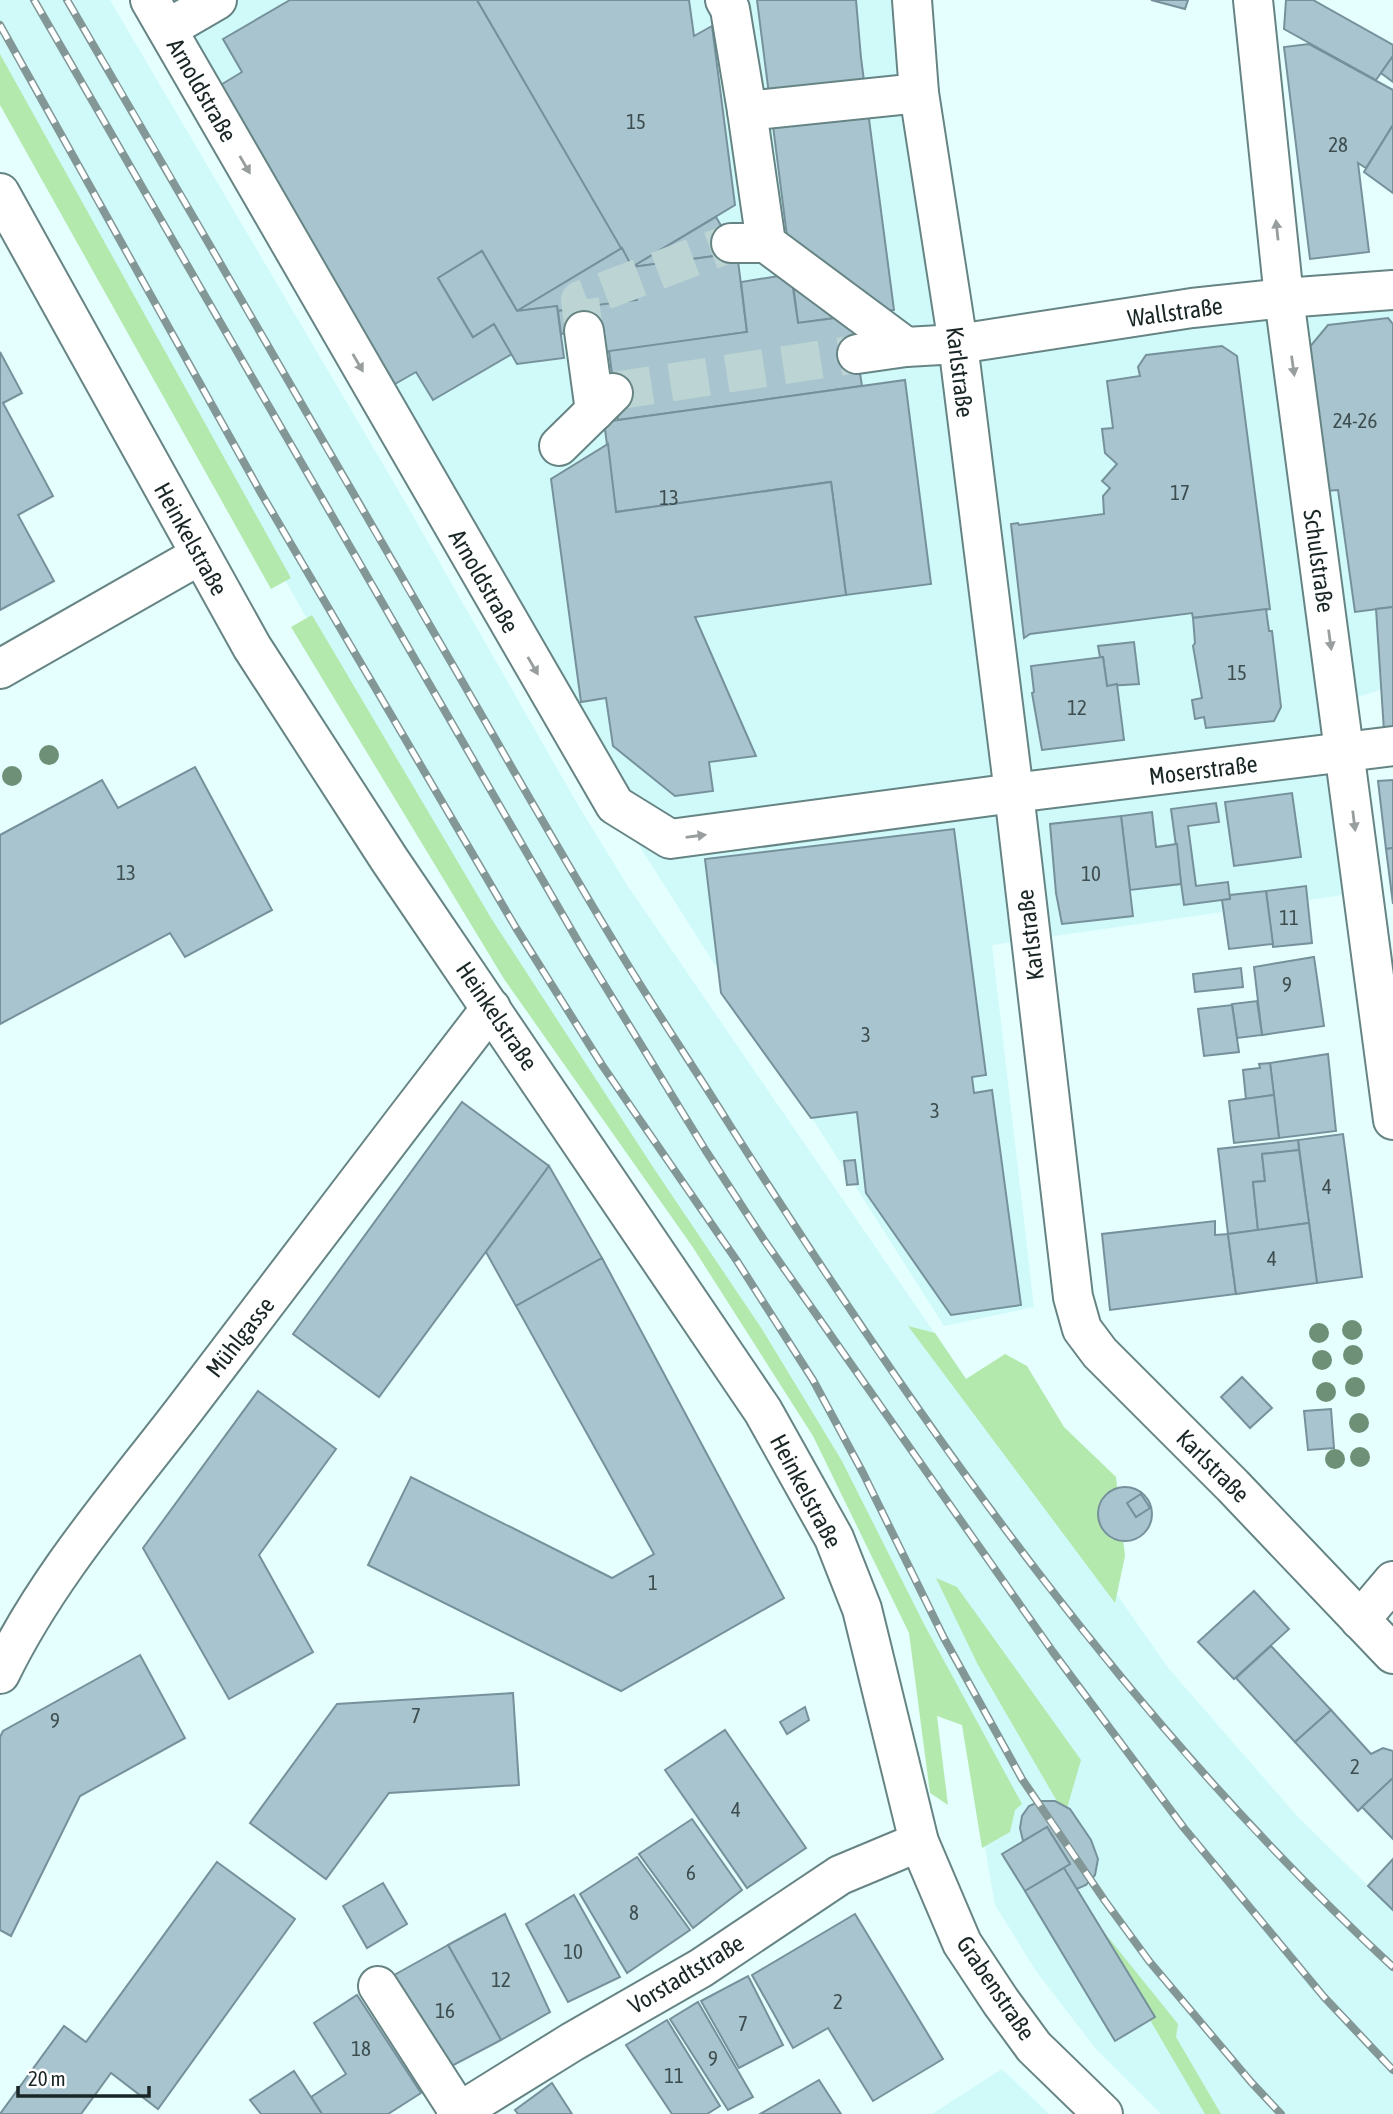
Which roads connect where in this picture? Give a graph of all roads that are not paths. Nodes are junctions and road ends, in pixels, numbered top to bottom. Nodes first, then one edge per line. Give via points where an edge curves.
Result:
1 (217, 0) edge
2 (725, 0) edge
3 (912, 0) edge
4 (1253, 0) edge
5 (159, 14) edge
6 (919, 93) junction
7 (747, 111) junction
8 (4, 209) edge
9 (1393, 290) edge
10 (1284, 298) junction
11 (584, 331) tunnel mouth
12 (958, 344) junction
13 (906, 347) junction
14 (857, 354) tunnel mouth
15 (559, 446) dead end
16 (200, 555) junction
17 (0, 669) edge
18 (1393, 747) edge
19 (1346, 754) junction
20 (1014, 793) junction
21 (491, 1008) junction
22 (1393, 1120) edge
23 (1393, 1581) edge
24 (1360, 1620) junction
25 (1393, 1654) edge
26 (0, 1674) edge
27 (919, 1842) junction
28 (378, 1986) dead end
29 (458, 2113) edge
30 (1102, 2114) edge

1 - 5 street
2 - 7 street
3 - 6 street, Karlstraße
10 -> 4 street, Schulstraße
5 -> 20 street, Arnoldstraße via 615,805 670,839 760,840
6 - 7 street
6 - 12 street, Karlstraße
7 - 13 street via 749,243
8 - 16 street, Heinkelstraße
9 - 10 street, Wallstraße
10 - 12 street, Wallstraße
10 -> 19 street, Schulstraße
11 - 15 street via 604,401
12 - 13 street, Wallstraße
12 - 20 street, Karlstraße
13 - 14 street, Wallstraße
16 - 17 street
16 - 21 street, Heinkelstraße via 251,647
18 - 19 street, Moserstraße
19 - 20 street, Moserstraße
19 -> 22 street, Schulstraße
20 - 24 street, Karlstraße via 1073,1297 1082,1329 1100,1353
21 - 26 street, Mühlgasse via 84,1537
21 - 27 street, Heinkelstraße via 763,1411 834,1538 862,1609
23 - 24 street
24 - 25 street, Karlstraße
27 - 29 street, Vorstadtstraße via 840,1875 701,1968
27 - 30 street, Grabenstraße via 962,1943 1001,2002 1034,2047
28 - 29 street

